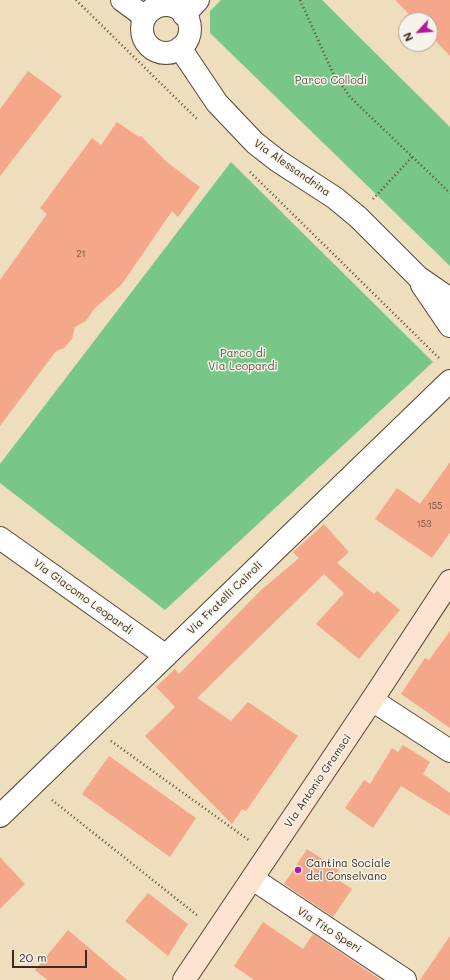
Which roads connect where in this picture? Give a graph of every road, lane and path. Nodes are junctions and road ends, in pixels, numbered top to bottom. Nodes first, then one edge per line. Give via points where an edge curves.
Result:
1 (76, 0) edge
2 (122, 0) edge
3 (300, 0) edge
4 (191, 7) edge
5 (145, 17) junction
6 (180, 48) junction
7 (200, 122) dead end
8 (412, 157) junction
9 (245, 167) dead end
10 (450, 193) edge
11 (358, 217) junction
12 (418, 277) junction
13 (450, 299) edge
14 (450, 326) edge
15 (447, 372) edge
16 (0, 538) edge
17 (450, 581) edge
18 (166, 656) junction
19 (372, 700) junction
20 (92, 727) junction
21 (450, 751) edge
22 (32, 785) junction
23 (2, 811) edge
24 (250, 841) dead end
25 (253, 879) junction
26 (199, 916) dead end
27 (184, 980) edge
28 (405, 980) edge

1 - 7 path
2 - 5 street
3 - 8 path via 333,73 350,98
4 - 5 street via 178,10 164,6 156,7
4 - 6 street via 188,36
5 - 6 street via 142,33 150,47 157,52 165,53
6 - 11 street, Via Alessandrina via 217,103 240,129 278,161 335,198
8 - 10 path
8 - 11 path
9 - 15 path
11 - 12 street, Via Alessandrina
12 - 13 street, Via Alessandrina
12 - 14 street, Via Alessandrina
15 - 18 street, Via Fratelli Cairoli
16 - 18 street, Via Giacomo Leopardi
17 - 19 street, Via Antonio Gramsci
18 - 20 street, Via Fratelli Cairoli
19 - 21 street
19 - 25 street, Via Antonio Gramsci
20 - 22 street, Via Fratelli Cairoli
20 - 24 path
22 - 23 street, Via Fratelli Cairoli
22 - 26 path
25 - 27 street, Via Antonio Gramsci
25 - 28 street, Via Tito Speri

